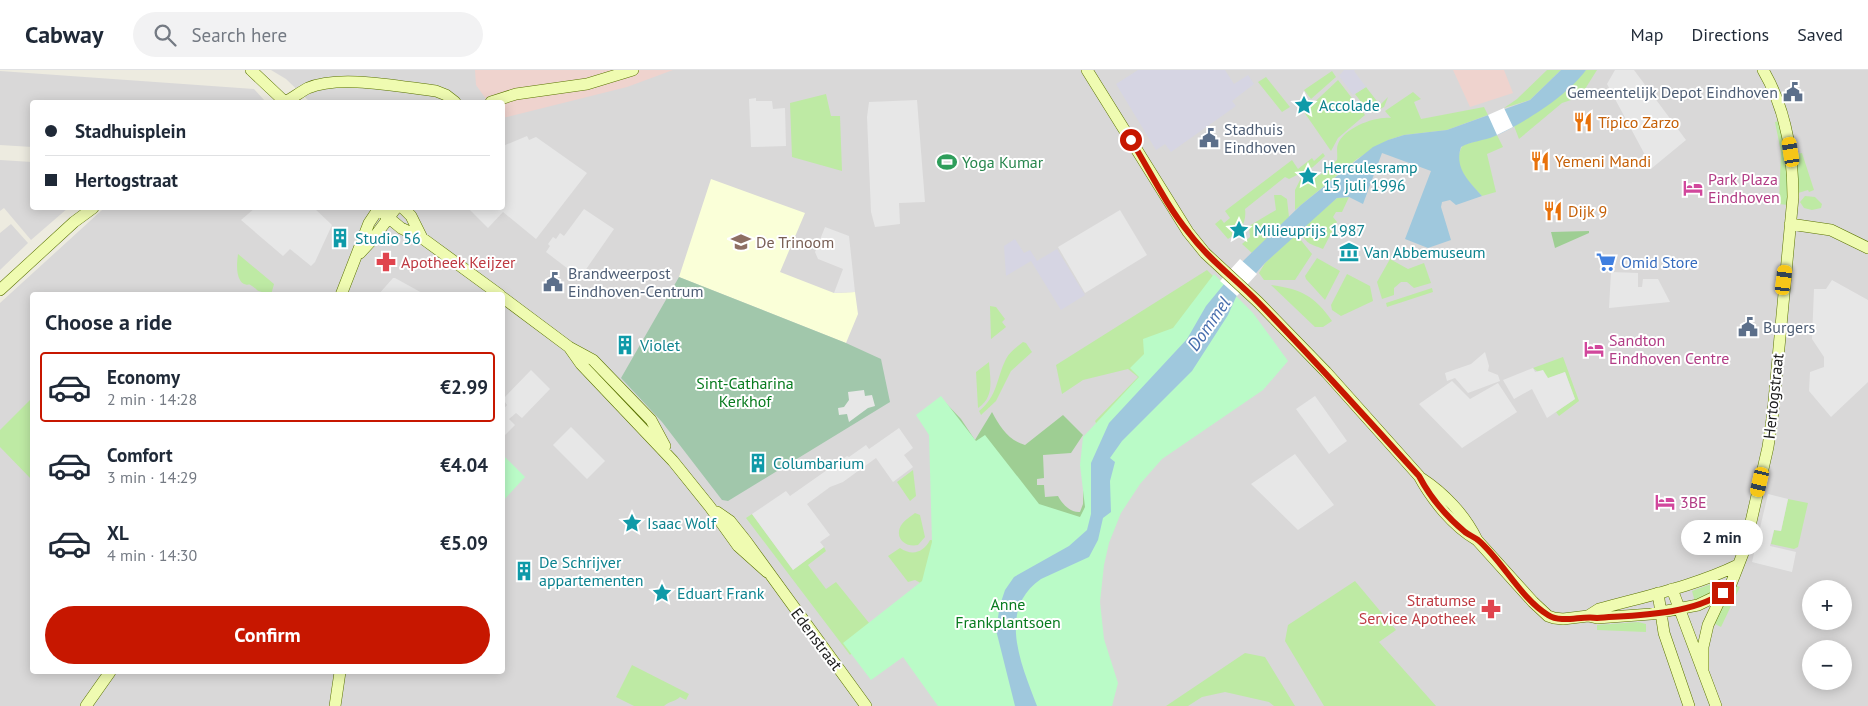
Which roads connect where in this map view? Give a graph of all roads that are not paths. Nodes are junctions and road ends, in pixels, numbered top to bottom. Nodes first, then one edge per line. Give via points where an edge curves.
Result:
1 (250, 70) edge
2 (633, 70) edge
3 (1086, 70) edge
4 (1763, 70) edge
5 (283, 100) edge
6 (288, 100) edge
7 (452, 100) edge
8 (496, 100) edge
9 (90, 210) edge
10 (377, 210) edge
11 (380, 210) edge
12 (395, 210) edge
13 (405, 210) edge
14 (389, 218) junction
15 (1790, 228) junction
16 (422, 238) junction
17 (1868, 248) edge
18 (356, 257) junction
19 (0, 290) edge
20 (342, 292) edge
21 (496, 292) edge
22 (505, 299) edge
23 (1738, 565) junction
24 (1672, 589) junction
25 (1658, 593) junction
26 (1723, 593) junction
27 (1678, 609) junction
28 (1660, 612) junction
29 (1588, 616) junction
30 (1703, 671) junction
31 (109, 674) edge
32 (340, 674) edge
33 (86, 706) edge
34 (335, 706) edge
35 (866, 706) edge
36 (1689, 706) edge
37 (1716, 706) edge

1 - 5 street
2 - 8 street via 587,84
3 - 29 street via 1184,227 1205,253 1326,372 1419,476 1428,493 1465,533 1477,540 1532,602 1548,616 1563,619
4 - 15 street, Hertogstraat via 1788,135 1792,170
6 - 7 street via 308,88 342,82 436,91
9 - 19 street
10 - 18 street
11 - 14 street, Edenstraat
12 - 14 street
13 - 16 street, Edenstraat
14 - 16 street, Edenstraat
14 - 18 street
15 - 17 street via 1831,230
15 - 23 street, Hertogstraat via 1773,412 1745,548
16 - 21 street, Edenstraat
18 - 20 street
22 - 35 street, Edenstraat via 569,346 581,364 673,461 710,507 730,521
23 - 24 street via 1716,576
23 - 26 street, Hertogstraat via 1731,584
24 - 25 street
24 - 27 street
25 - 28 street
25 - 29 street via 1599,608
26 - 27 street via 1698,605
26 - 30 street, Hertogstraat via 1708,625 1703,647
27 - 28 street
27 - 30 street
28 - 29 street
28 - 36 street
30 - 37 street
31 - 33 street
32 - 34 street

